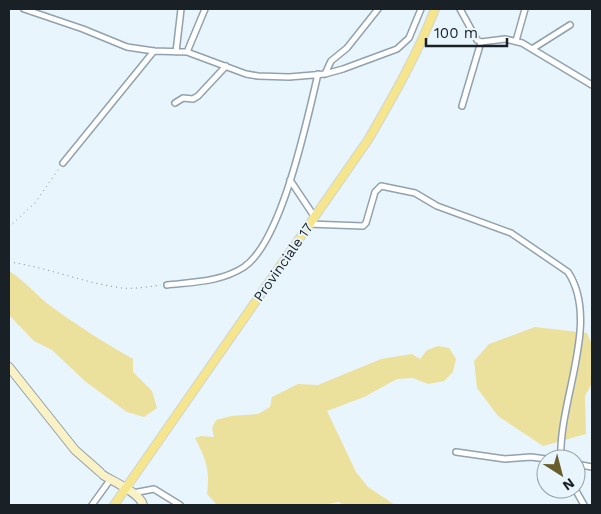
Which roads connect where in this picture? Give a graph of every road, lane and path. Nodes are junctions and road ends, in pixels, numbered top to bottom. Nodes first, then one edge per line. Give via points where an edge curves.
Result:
1 (24, 9) edge
2 (181, 9) edge
3 (205, 9) edge
4 (378, 9) edge
5 (421, 9) edge
6 (435, 9) edge
7 (460, 9) edge
8 (525, 9) edge
9 (570, 24) dead end
10 (516, 40) junction
11 (481, 42) junction
12 (532, 50) junction
13 (154, 51) junction
14 (176, 52) junction
15 (187, 52) junction
16 (226, 66) junction
17 (318, 74) junction
18 (325, 74) junction
19 (592, 85) edge
20 (175, 103) dead end
21 (462, 106) dead end
22 (63, 162) joint
23 (290, 180) junction
24 (314, 216) junction
25 (308, 224) junction
26 (9, 228) edge
27 (9, 262) edge
28 (167, 285) joint
29 (585, 299) dead end
30 (586, 340) dead end
31 (9, 367) edge
32 (562, 449) edge
33 (456, 452) dead end
34 (536, 459) edge
35 (110, 480) junction
36 (129, 491) junction
37 (92, 505) edge
38 (114, 505) edge
39 (143, 505) edge
40 (180, 505) edge

1 - 13 street via 127,48
2 - 14 street
3 - 15 street
4 - 18 street via 347,48 332,61
5 - 18 street via 413,32 397,49
6 - 24 main road, Provinciale 17 via 396,94
7 - 11 street via 474,36
8 - 10 street
9 - 12 street
10 - 11 street
10 - 12 street
11 - 21 street
12 - 19 street
13 - 14 street
13 - 22 street
14 - 15 street
15 - 16 street
16 - 17 street via 258,76
16 - 20 street via 198,96
17 - 18 street
17 - 23 street
22 - 26 path via 35,203
23 - 24 street
23 - 28 street via 271,230 246,266 215,279
24 - 25 main road, Provinciale 17
25 - 29 street via 363,226 378,188 387,186 415,193 437,206 511,233 568,272 580,286
25 - 36 main road, Provinciale 17
27 - 28 path via 124,288
30 - 32 street
31 - 35 street via 80,456
33 - 34 street via 505,459
35 - 36 street
35 - 37 street
36 - 38 main road, Provinciale 17
36 - 39 street
36 - 40 street via 154,489

